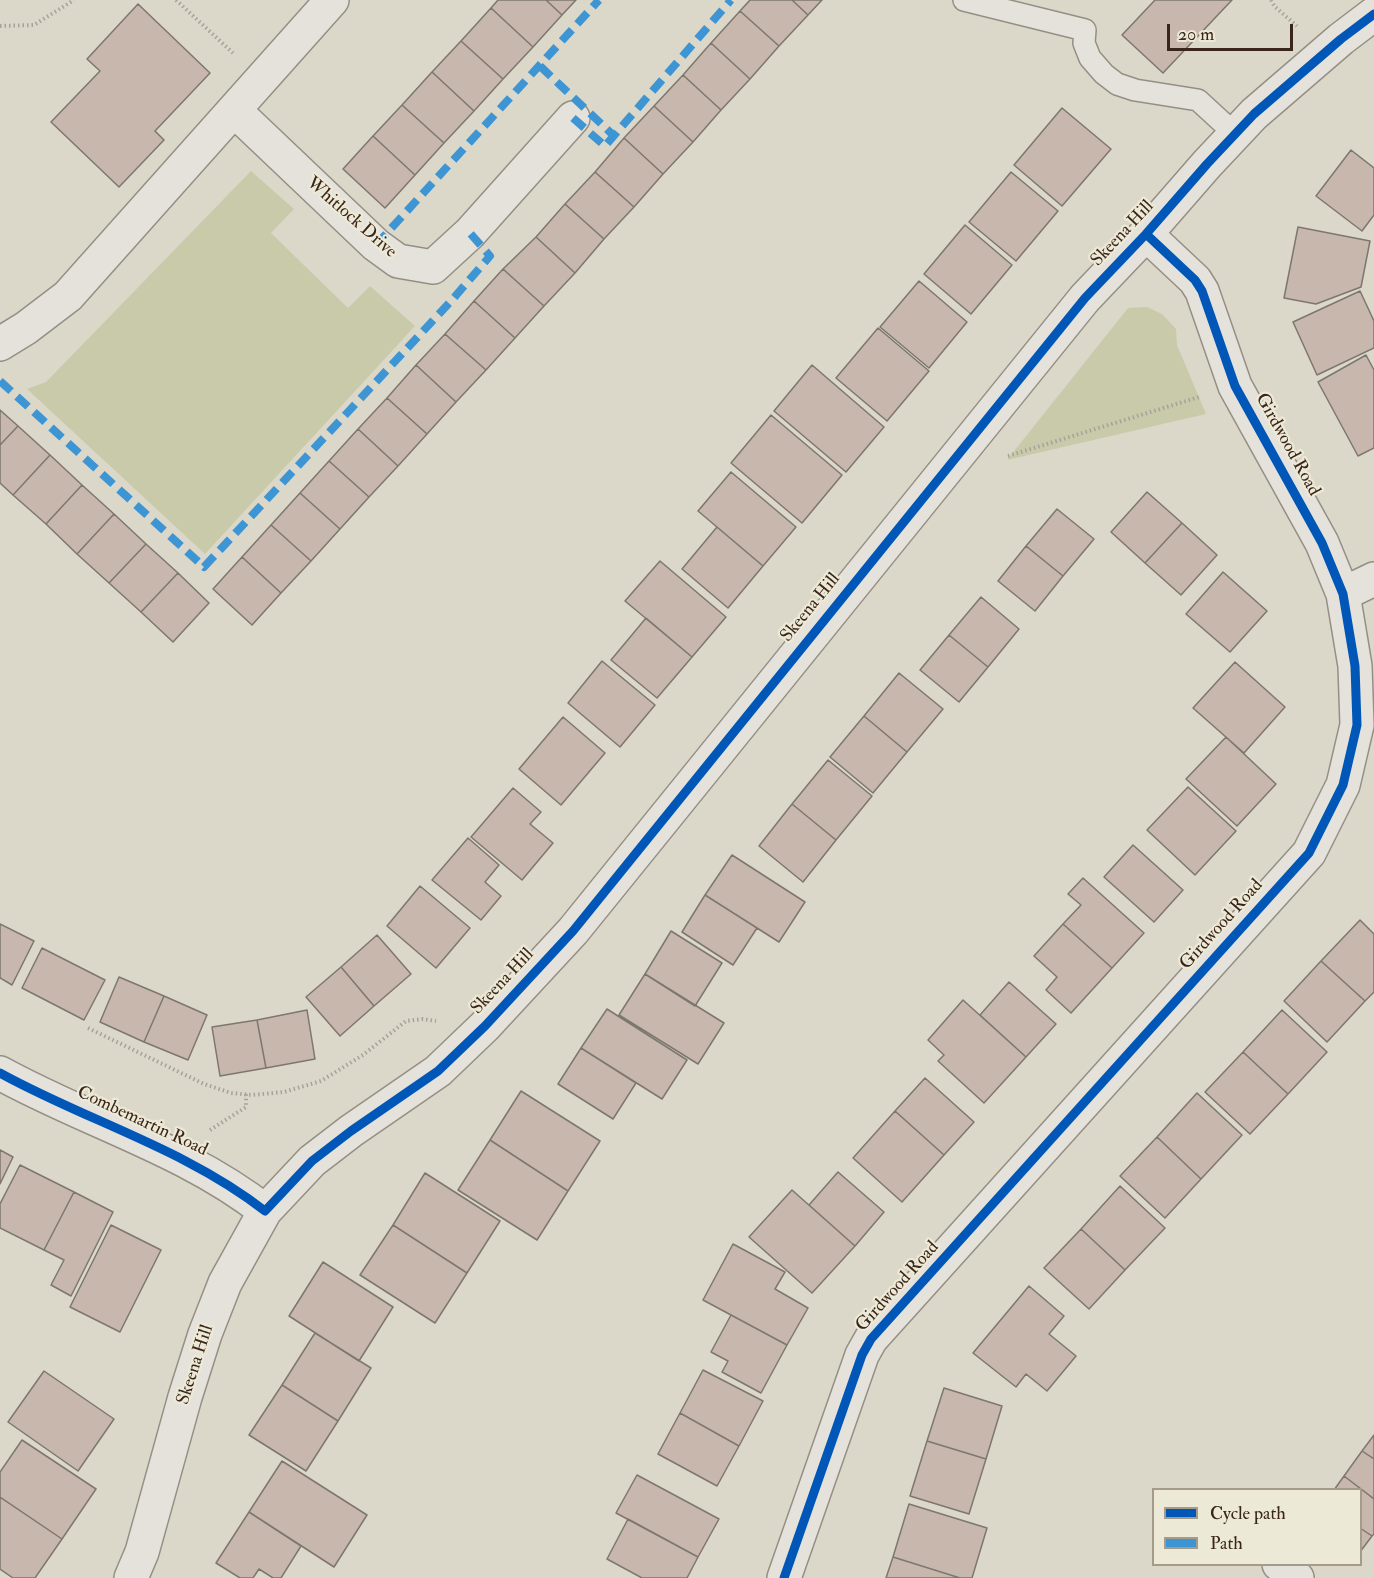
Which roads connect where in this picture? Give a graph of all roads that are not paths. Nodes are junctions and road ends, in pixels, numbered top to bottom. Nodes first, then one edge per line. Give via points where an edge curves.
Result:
1 (332, 0) edge
2 (964, 0) edge
3 (1374, 14) edge
4 (234, 110) junction
5 (573, 118) dead end
6 (1234, 134) junction
7 (1146, 234) junction
8 (0, 344) edge
9 (1374, 579) edge
10 (1343, 594) junction
11 (0, 1073) edge
12 (265, 1211) junction
13 (131, 1578) edge
14 (784, 1578) edge

1 - 4 street
2 - 6 lane via 1085,30 1084,43 1090,58 1117,84 1198,100
3 - 6 street, Skeena Hill
4 - 5 street, Whitlock Drive via 376,245 398,261 433,267 470,233
4 - 8 street via 68,296
6 - 7 street, Skeena Hill
7 - 10 street, Girdwood Road via 1202,291 1235,386 1322,543
7 - 12 street, Skeena Hill via 1085,298 573,931 438,1071 312,1161
9 - 10 street
10 - 14 street, Girdwood Road via 1356,666 1357,725 1343,785 1310,853 871,1339
11 - 12 street, Combemartin Road via 207,1171
12 - 13 street, Skeena Hill via 225,1283 205,1334

